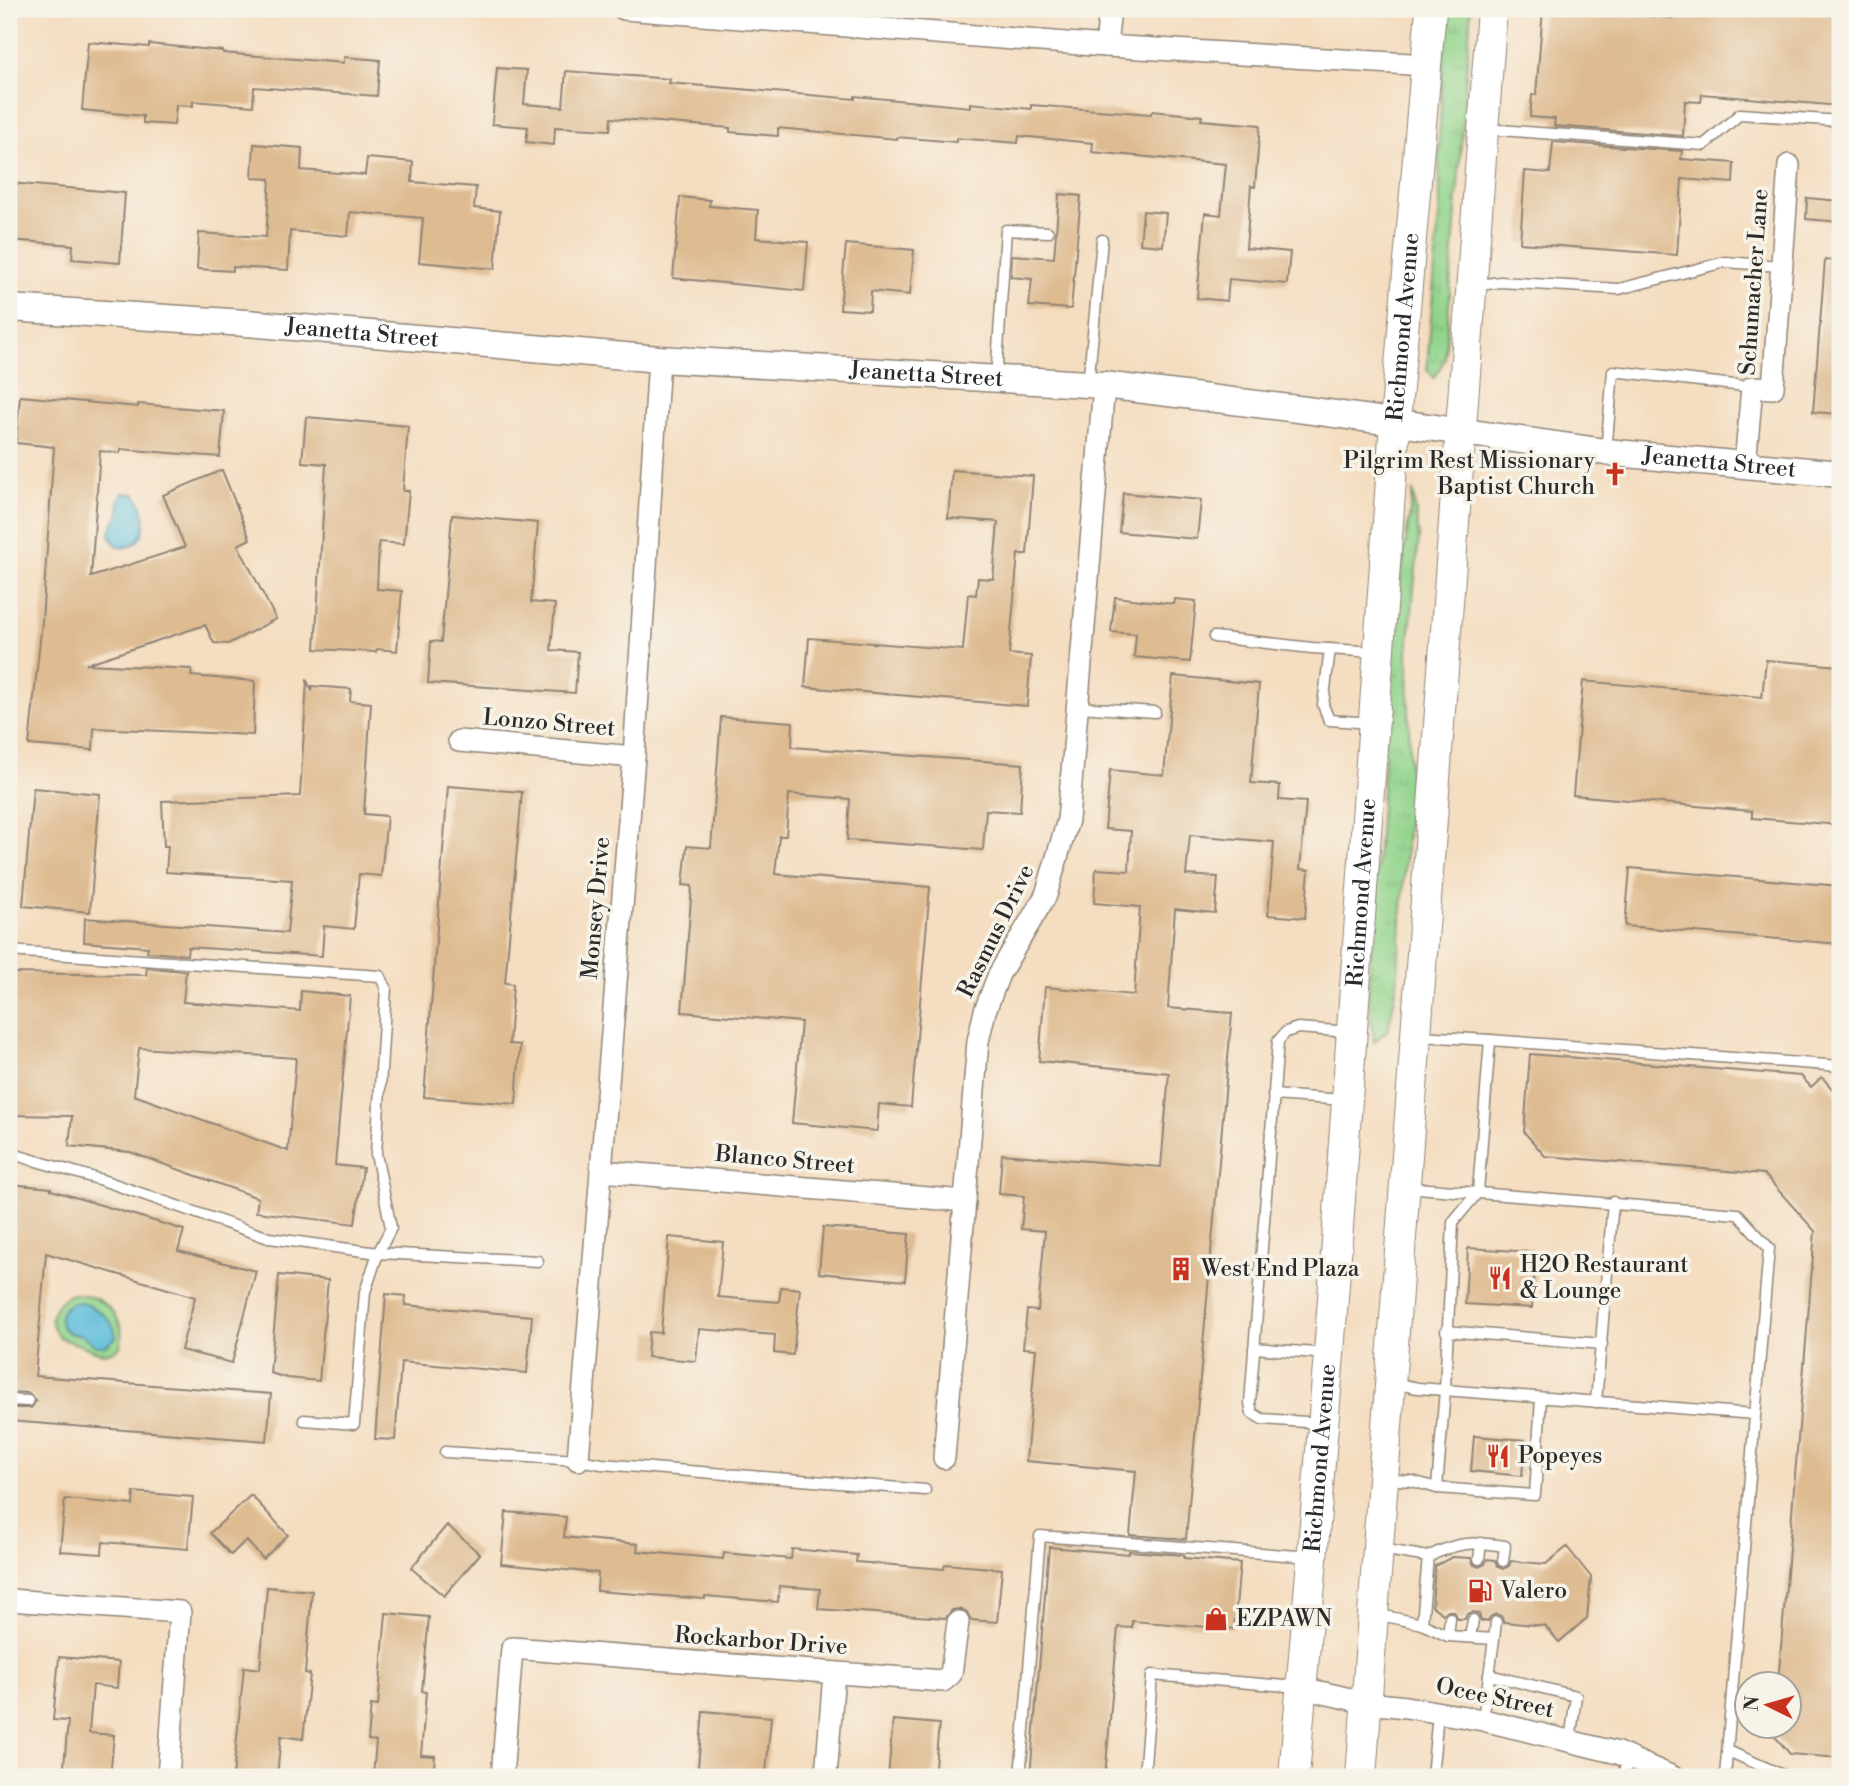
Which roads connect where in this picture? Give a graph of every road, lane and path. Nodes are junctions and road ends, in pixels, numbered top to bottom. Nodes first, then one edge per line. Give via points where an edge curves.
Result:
1 (624, 9) edge
2 (1110, 9) edge
3 (1432, 9) edge
4 (1492, 9) edge
5 (796, 16) edge
6 (1106, 46) junction
7 (1427, 65) junction
8 (1840, 121) edge
9 (1482, 128) junction
10 (1789, 165) dead end
11 (1048, 232) dead end
12 (1102, 240) dead end
13 (1781, 266) junction
14 (1469, 286) junction
15 (9, 309) edge
16 (659, 359) junction
17 (996, 379) junction
18 (1096, 385) junction
19 (1752, 387) junction
20 (1395, 423) junction
21 (1460, 432) junction
22 (1605, 452) junction
23 (1745, 465) junction
24 (1840, 474) edge
25 (1214, 637) dead end
26 (1330, 649) junction
27 (1379, 652) junction
28 (1078, 707) junction
29 (1156, 712) dead end
30 (1374, 723) junction
31 (459, 741) dead end
32 (634, 757) junction
33 (9, 951) edge
34 (1352, 1032) junction
35 (1416, 1036) junction
36 (1490, 1040) junction
37 (1840, 1066) edge
38 (1273, 1095) junction
39 (1347, 1100) junction
40 (9, 1153) edge
41 (601, 1171) junction
42 (1405, 1187) junction
43 (1478, 1192) junction
44 (965, 1201) junction
45 (1613, 1202) junction
46 (379, 1253) junction
47 (538, 1261) dead end
48 (1446, 1331) junction
49 (1602, 1344) junction
50 (1254, 1348) junction
51 (1329, 1354) junction
52 (1392, 1383) junction
53 (1445, 1390) junction
54 (1541, 1398) junction
55 (9, 1400) edge
56 (28, 1401) dead end
57 (1597, 1402) junction
58 (1754, 1414) junction
59 (304, 1420) dead end
60 (1324, 1423) junction
61 (445, 1452) dead end
62 (944, 1458) dead end
63 (578, 1460) junction
64 (1384, 1479) junction
65 (1437, 1488) junction
66 (925, 1490) dead end
67 (1481, 1543) junction
68 (1457, 1544) junction
69 (1379, 1549) junction
70 (1311, 1556) junction
71 (1428, 1557) junction
72 (1456, 1557) dead end
73 (1479, 1559) dead end
74 (1503, 1561) dead end
75 (9, 1600) edge
76 (1374, 1614) junction
77 (1450, 1618) dead end
78 (1473, 1620) dead end
79 (958, 1622) dead end
80 (1496, 1622) dead end
81 (1422, 1624) junction
82 (1448, 1636) junction
83 (1470, 1637) junction
84 (1494, 1639) junction
85 (834, 1673) junction
86 (1489, 1675) junction
87 (1302, 1688) junction
88 (1368, 1703) junction
89 (1438, 1713) junction
90 (1483, 1720) junction
91 (1570, 1741) junction
92 (1728, 1751) junction
93 (1625, 1767) edge
94 (169, 1777) edge
95 (502, 1777) edge
96 (827, 1777) edge
97 (1020, 1777) edge
98 (1144, 1777) edge
99 (1294, 1777) edge
100 (1361, 1777) edge
101 (1432, 1777) edge
102 (1673, 1777) edge
103 (1725, 1777) edge
104 (1787, 1777) edge

1 - 5 street
2 - 6 street
3 - 7 main road, Richmond Avenue
4 - 9 main road
5 - 6 street
6 - 7 street
7 - 20 main road, Richmond Avenue
8 - 9 lane via 1740,114 1704,145
9 - 14 main road
10 - 13 street, Schumacher Lane
11 - 17 lane via 1006,230
12 - 18 lane
13 - 14 lane via 1725,262 1619,289 1500,282
13 - 19 street, Schumacher Lane via 1773,388
14 - 21 main road
15 - 16 street, Jeanetta Street via 246,323
16 - 17 street, Jeanetta Street
16 - 32 street, Monsey Drive
17 - 18 street, Jeanetta Street
18 - 20 street, Jeanetta Street
18 - 28 street, Rasmus Drive
19 - 22 lane via 1613,371
19 - 23 street, Schumacher Lane
20 - 21 street, Jeanetta Street
20 - 27 main road, Richmond Avenue
21 - 22 street, Jeanetta Street
21 - 35 main road
22 - 23 street, Jeanetta Street
23 - 24 street, Jeanetta Street
25 - 26 lane
26 - 27 lane
26 - 30 lane via 1324,705 1329,720
27 - 30 main road, Richmond Avenue
28 - 29 lane
28 - 44 street, Rasmus Drive via 1068,820 1057,864 1046,895 999,974 981,1031
30 - 34 main road, Richmond Avenue
31 - 32 street, Lonzo Street
32 - 41 street, Monsey Drive
33 - 46 lane via 380,976 386,988 376,1154 391,1228
34 - 38 lane via 1298,1028 1286,1032 1278,1041
34 - 39 main road, Richmond Avenue
35 - 36 lane
35 - 42 main road
36 - 37 lane
36 - 43 lane
38 - 39 lane
38 - 50 lane
39 - 51 main road, Richmond Avenue
40 - 46 lane via 269,1238
41 - 44 street, Blanco Street
41 - 63 street, Monsey Drive
42 - 43 lane
42 - 52 main road
43 - 45 lane
43 - 48 lane via 1452,1222
44 - 62 street, Rasmus Drive
45 - 49 lane
45 - 58 lane via 1738,1214 1769,1248
46 - 47 lane
46 - 59 lane via 365,1292 355,1424
48 - 49 lane
48 - 53 lane
49 - 57 lane
50 - 51 lane
50 - 60 lane via 1252,1413 1262,1419
51 - 60 main road, Richmond Avenue
52 - 53 lane
52 - 64 main road
53 - 54 lane
53 - 65 lane
54 - 57 lane
54 - 65 lane via 1535,1495
55 - 56 lane
57 - 58 lane
58 - 92 lane
60 - 70 main road, Richmond Avenue
61 - 63 lane
63 - 66 lane
64 - 65 lane
64 - 69 main road
67 - 68 lane
67 - 73 lane
67 - 74 lane via 1505,1546
68 - 71 lane
68 - 72 lane
69 - 71 lane
69 - 76 main road
70 - 87 main road, Richmond Avenue
70 - 97 lane via 1040,1536
71 - 81 lane
75 - 94 street via 180,1612
76 - 81 lane
76 - 88 main road
77 - 82 lane
78 - 83 lane
79 - 85 street, Rockarbor Drive via 951,1674 943,1681
80 - 84 lane
81 - 82 lane
82 - 83 lane
83 - 84 lane
84 - 86 lane
85 - 95 street, Rockarbor Drive via 512,1648
85 - 96 street
86 - 90 lane
86 - 91 lane via 1576,1696
87 - 88 street, Ocee Street
87 - 98 lane via 1152,1675
87 - 99 main road, Richmond Avenue
88 - 89 street, Ocee Street
88 - 100 main road
89 - 90 street, Ocee Street
89 - 101 lane
90 - 91 street, Ocee Street
91 - 93 street, Ocee Street
92 - 103 lane
92 - 104 lane
93 - 102 street, Ocee Street

